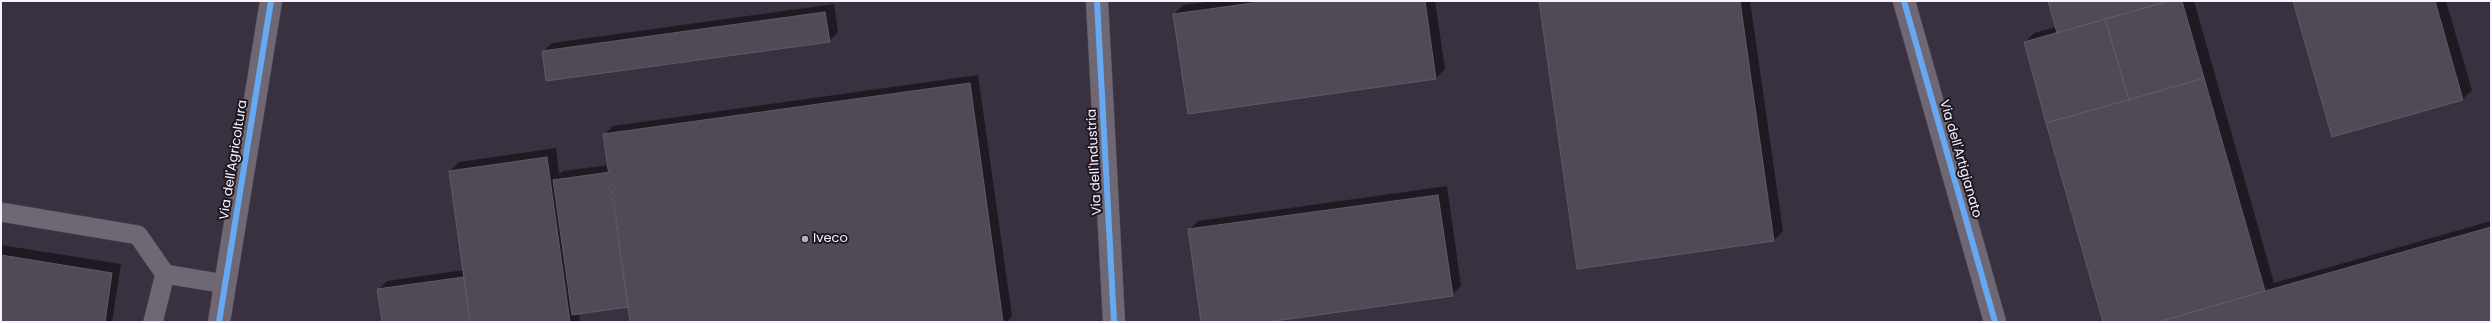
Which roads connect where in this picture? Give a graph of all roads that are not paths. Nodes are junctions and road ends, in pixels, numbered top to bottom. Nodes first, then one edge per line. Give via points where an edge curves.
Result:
1 (271, 1) edge
2 (1097, 1) edge
3 (1904, 1) edge
4 (1, 212) edge
5 (164, 274) junction
6 (225, 284) junction
7 (153, 322) edge
8 (219, 322) edge
9 (1114, 322) edge
10 (1995, 322) edge

1 - 6 street, Via dell'Agricoltura
2 - 9 street, Via dell'Industria
3 - 10 street, Via dell'Artigianato
4 - 5 lane via 138,235
5 - 6 lane
5 - 7 lane
6 - 8 street, Via dell'Agricoltura

